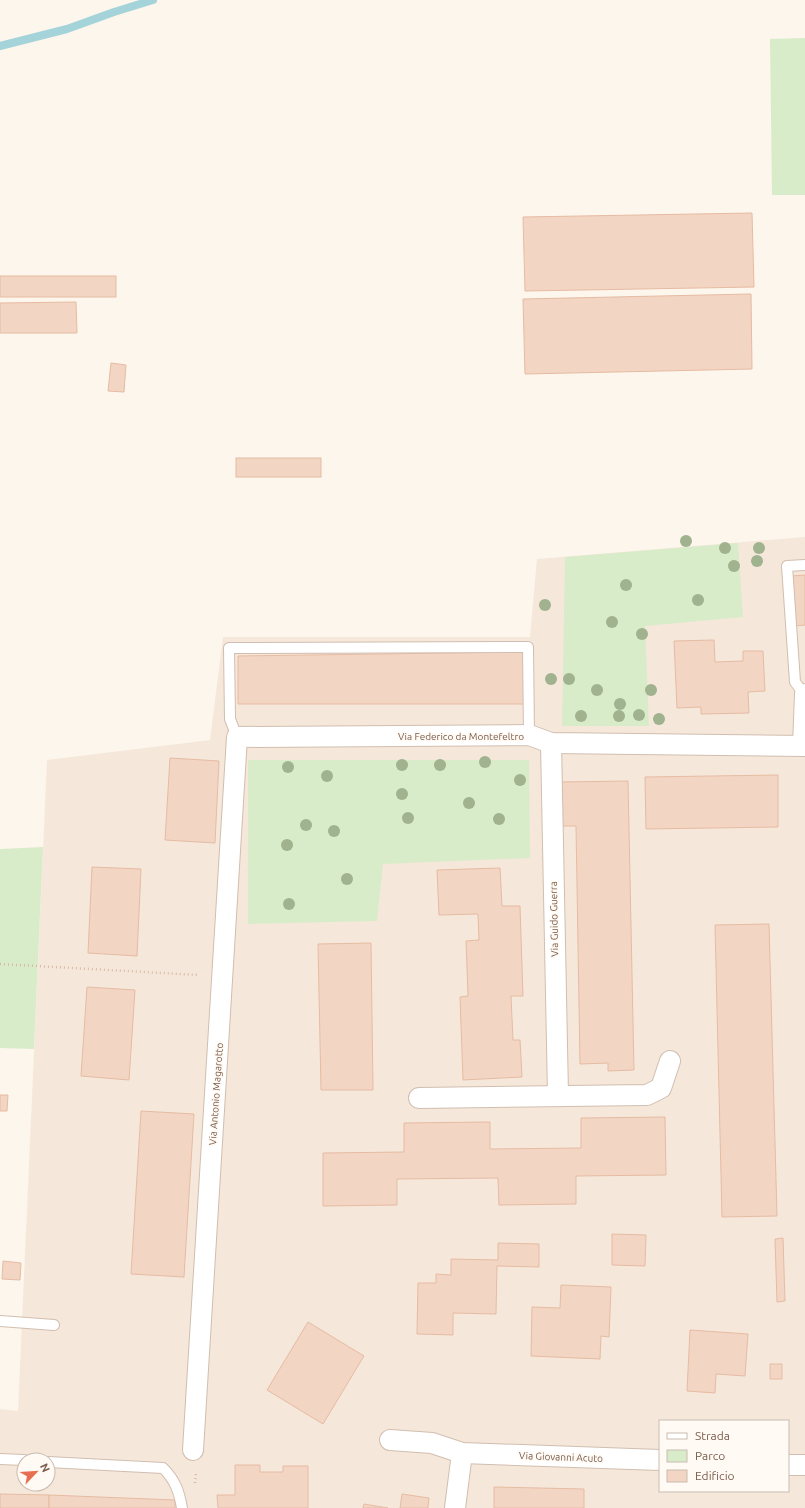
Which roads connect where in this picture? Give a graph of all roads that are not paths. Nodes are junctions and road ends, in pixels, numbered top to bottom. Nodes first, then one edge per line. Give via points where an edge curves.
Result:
1 (805, 565) edge
2 (805, 694) edge
3 (529, 735) junction
4 (237, 737) junction
5 (551, 743) junction
6 (804, 746) edge
7 (670, 1061) dead end
8 (558, 1095) junction
9 (419, 1098) dead end
10 (0, 1321) edge
11 (54, 1325) dead end
12 (390, 1440) dead end
13 (193, 1450) road end
14 (462, 1453) junction
15 (0, 1459) edge
16 (16, 1460) edge
17 (659, 1460) edge
18 (56, 1462) edge
19 (789, 1464) edge
20 (805, 1465) edge
21 (182, 1508) edge
22 (455, 1508) edge

1 - 2 lane via 788,566 794,682
2 - 6 street, Via Federico da Montefeltro
3 - 4 street, Via Federico da Montefeltro
3 - 4 lane via 528,647 229,648 230,719
3 - 5 street, Via Federico da Montefeltro
4 - 13 street, Via Antonio Magarotto
5 - 6 street, Via Federico da Montefeltro
5 - 8 street, Via Guido Guerra
7 - 8 street via 661,1088 647,1095
8 - 9 street
10 - 11 lane
12 - 14 street, Via Giovanni Acuto via 432,1443
14 - 17 street, Via Giovanni Acuto
14 - 22 street
15 - 16 lane
18 - 21 lane via 162,1468 172,1477
19 - 20 street

